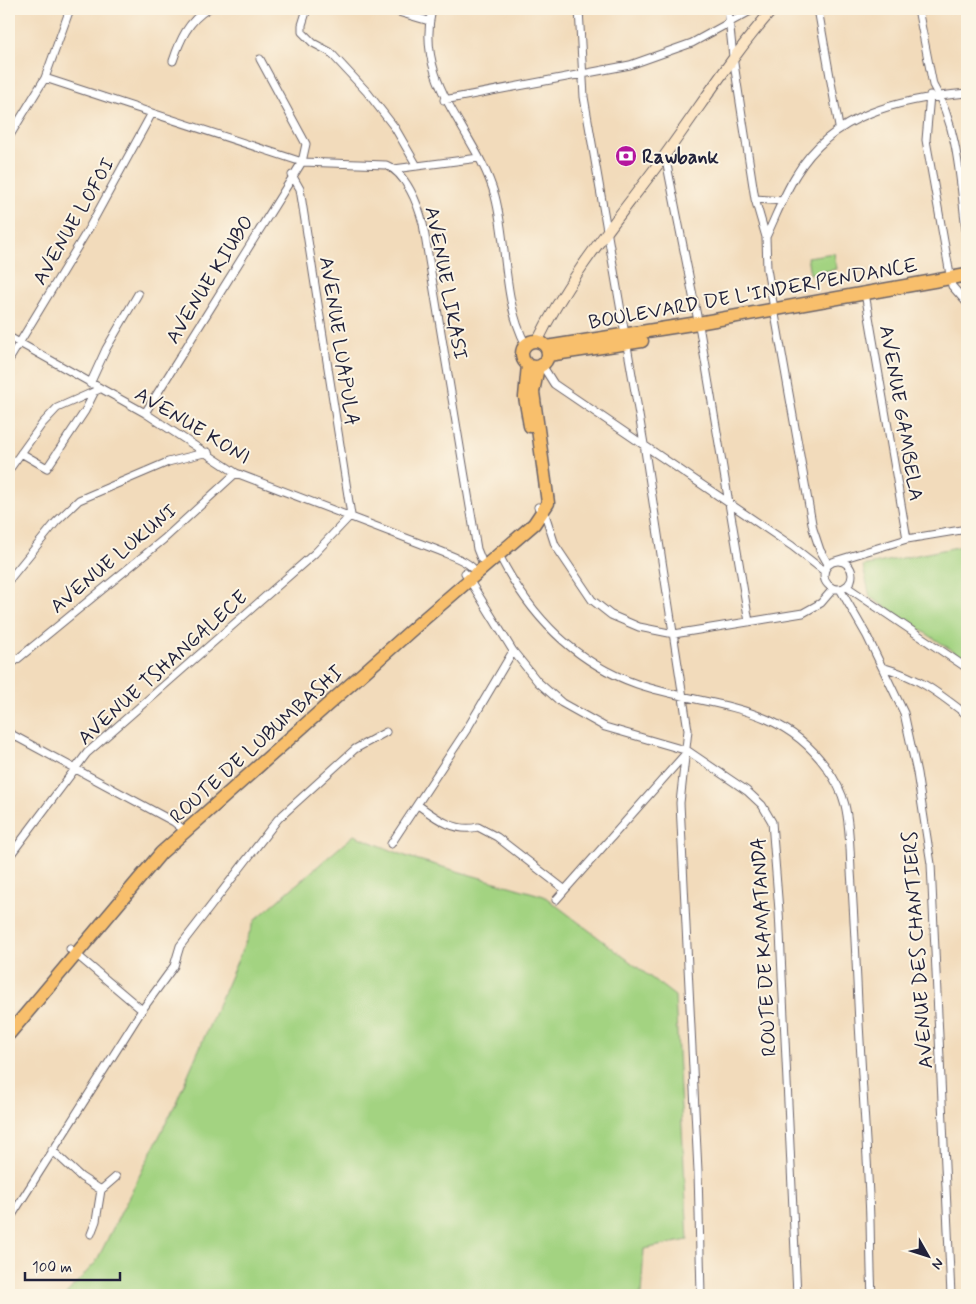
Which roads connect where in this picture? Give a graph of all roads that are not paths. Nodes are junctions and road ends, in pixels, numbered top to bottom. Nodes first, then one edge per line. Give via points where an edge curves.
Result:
1 (70, 9) edge
2 (208, 9) edge
3 (308, 9) edge
4 (389, 9) edge
5 (432, 9) edge
6 (579, 9) edge
7 (728, 9) edge
8 (754, 9) edge
9 (773, 9) edge
10 (818, 9) edge
11 (918, 9) edge
12 (429, 21) junction
13 (730, 24) junction
14 (733, 57) junction
15 (260, 58) dead end
16 (173, 62) dead end
17 (582, 74) junction
18 (45, 78) junction
19 (933, 85) junction
20 (967, 93) edge
21 (939, 96) junction
22 (929, 98) junction
23 (444, 100) junction
24 (152, 113) junction
25 (839, 128) junction
26 (9, 137) edge
27 (665, 155) junction
28 (479, 158) junction
29 (302, 162) junction
30 (417, 166) junction
31 (394, 169) junction
32 (292, 175) junction
33 (756, 199) junction
34 (783, 201) junction
35 (606, 234) junction
36 (766, 237) junction
37 (967, 237) edge
38 (967, 275) edge
39 (952, 282) junction
40 (967, 283) edge
41 (138, 294) dead end
42 (866, 297) junction
43 (967, 303) edge
44 (775, 312) junction
45 (699, 327) junction
46 (9, 337) edge
47 (626, 340) junction
48 (20, 344) junction
49 (538, 355) junction
50 (9, 360) edge
51 (90, 384) junction
52 (97, 390) junction
53 (145, 413) junction
54 (644, 444) junction
55 (208, 452) junction
56 (21, 453) junction
57 (9, 470) edge
58 (236, 473) junction
59 (729, 504) junction
60 (543, 505) junction
61 (351, 515) junction
62 (967, 529) edge
63 (907, 539) junction
64 (499, 555) junction
65 (829, 565) junction
66 (473, 570) junction
67 (9, 580) edge
68 (840, 588) junction
69 (749, 622) junction
70 (498, 629) joint
71 (674, 634) junction
72 (513, 651) junction
73 (9, 666) edge
74 (882, 667) junction
75 (967, 668) edge
76 (684, 696) junction
77 (967, 715) edge
78 (386, 732) dead end
79 (9, 734) edge
80 (688, 751) junction
81 (75, 770) junction
82 (418, 805) junction
83 (182, 828) junction
84 (391, 844) dead end
85 (9, 857) edge
86 (564, 889) junction
87 (556, 900) dead end
88 (73, 952) junction
89 (142, 1010) junction
90 (9, 1021) edge
91 (9, 1034) edge
92 (52, 1150) junction
93 (116, 1177) dead end
94 (101, 1190) junction
95 (9, 1220) edge
96 (91, 1234) dead end
97 (701, 1295) edge
98 (797, 1295) edge
99 (872, 1295) edge
100 (951, 1295) edge

1 - 18 street
2 - 16 street via 181,37
3 - 30 street via 302,32 313,43 330,52 367,92 395,128
4 - 12 street
5 - 12 street
6 - 17 street
7 - 13 street
8 - 13 street
9 - 14 main road
10 - 25 street
11 - 19 street
12 - 23 street via 432,62
13 - 14 street
13 - 17 street via 654,58
14 - 27 main road
14 - 33 street
15 - 29 street via 306,144
17 - 23 street
17 - 35 street
18 - 24 street
18 - 26 street
19 - 21 street
19 - 22 street
20 - 21 street
21 - 22 street
21 - 37 street via 953,133
22 - 25 street via 872,111
22 - 39 street via 926,140
23 - 28 street
24 - 29 street
24 - 48 street, AVENUE LOFOI
25 - 34 street via 796,173
27 - 35 main road
27 - 45 street
28 - 30 street
28 - 49 street via 496,199 514,317
29 - 31 street via 386,165
29 - 32 street, AVENUE KIUBO
30 - 31 street
31 - 66 street, AVENUE LIKASI via 413,198 423,224 477,549
32 - 53 street, AVENUE KIUBO
32 - 61 street, AVENUE LUAPULA via 300,189
33 - 34 street
33 - 36 street
34 - 36 street
35 - 47 street
35 - 49 main road via 558,304
36 - 44 street via 767,269
38 - 39 highway, BOULEVARD DE L'INDERPENDANCE
39 - 40 highway, BOULEVARD DE L'INDERPENDANCE
39 - 42 highway, BOULEVARD DE L'INDERPENDANCE
39 - 43 street
41 - 51 street
42 - 44 highway, BOULEVARD DE L'INDERPENDANCE
42 - 63 street, AVENUE GAMBELA
44 - 45 highway, BOULEVARD DE L'INDERPENDANCE
44 - 65 street via 813,529
45 - 47 highway, BOULEVARD DE L'INDERPENDANCE
45 - 59 street
46 - 48 street, AVENUE KONI
47 - 49 highway, BOULEVARD DE L'INDERPENDANCE
47 - 54 street
48 - 50 street, AVENUE LOFOI
48 - 51 street, AVENUE KONI
49 - 54 street via 554,384
49 - 60 highway via 525,397
51 - 52 street, AVENUE KONI
52 - 53 street, AVENUE KONI
52 - 56 street via 57,408
52 - 56 street via 47,468
53 - 55 street, AVENUE KONI
54 - 59 street
54 - 71 street
55 - 58 street, AVENUE KONI
55 - 67 street via 168,462 79,500 56,522
56 - 57 street
58 - 61 street, AVENUE KONI
58 - 73 street, AVENUE LUKUNI via 164,539
59 - 65 street via 792,546
59 - 69 street
60 - 64 highway, ROUTE DE LUBUMBASHI via 534,524
60 - 66 highway, ROUTE DE LUBUMBASHI
60 - 71 street via 556,545 592,600 611,615 632,624
61 - 66 street, AVENUE KONI
61 - 81 street, AVENUE TSHANGALECE via 316,553 87,753
62 - 63 street
63 - 65 street
64 - 66 highway, ROUTE DE LUBUMBASHI
64 - 76 street via 525,600 579,655 636,683
65 - 68 street via 825,581
65 - 68 street via 843,562 852,571 852,580
66 - 70 street, AVENUE LIKASI
66 - 83 highway, ROUTE DE LUBUMBASHI
68 - 69 street via 803,614
68 - 74 street, AVENUE DES CHANTIERS
68 - 75 street
69 - 71 street
70 - 72 street, ROUTE DE KAMATANDA
71 - 76 street
72 - 80 street, ROUTE DE KAMATANDA via 538,682 562,703 605,727
72 - 82 street
74 - 77 street via 908,674 927,684
74 - 100 street, AVENUE DES CHANTIERS via 904,713 918,773 931,864
76 - 80 street
76 - 99 street via 762,716 794,733 826,768 845,804 856,925
78 - 89 street via 355,750 278,819 180,946 174,966
79 - 81 street
80 - 86 street
80 - 97 street via 680,803
80 - 98 street, ROUTE DE KAMATANDA via 747,791 762,805 772,822 779,902
81 - 83 street
81 - 85 street, AVENUE TSHANGALECE
82 - 84 street
82 - 86 street via 447,823 466,830 478,827
83 - 88 highway, ROUTE DE LUBUMBASHI via 154,850
86 - 87 street
88 - 89 street
88 - 90 highway, ROUTE DE LUBUMBASHI
88 - 91 highway, ROUTE DE LUBUMBASHI
89 - 92 street
92 - 94 street via 81,1177
92 - 95 street
93 - 94 street
94 - 96 street

